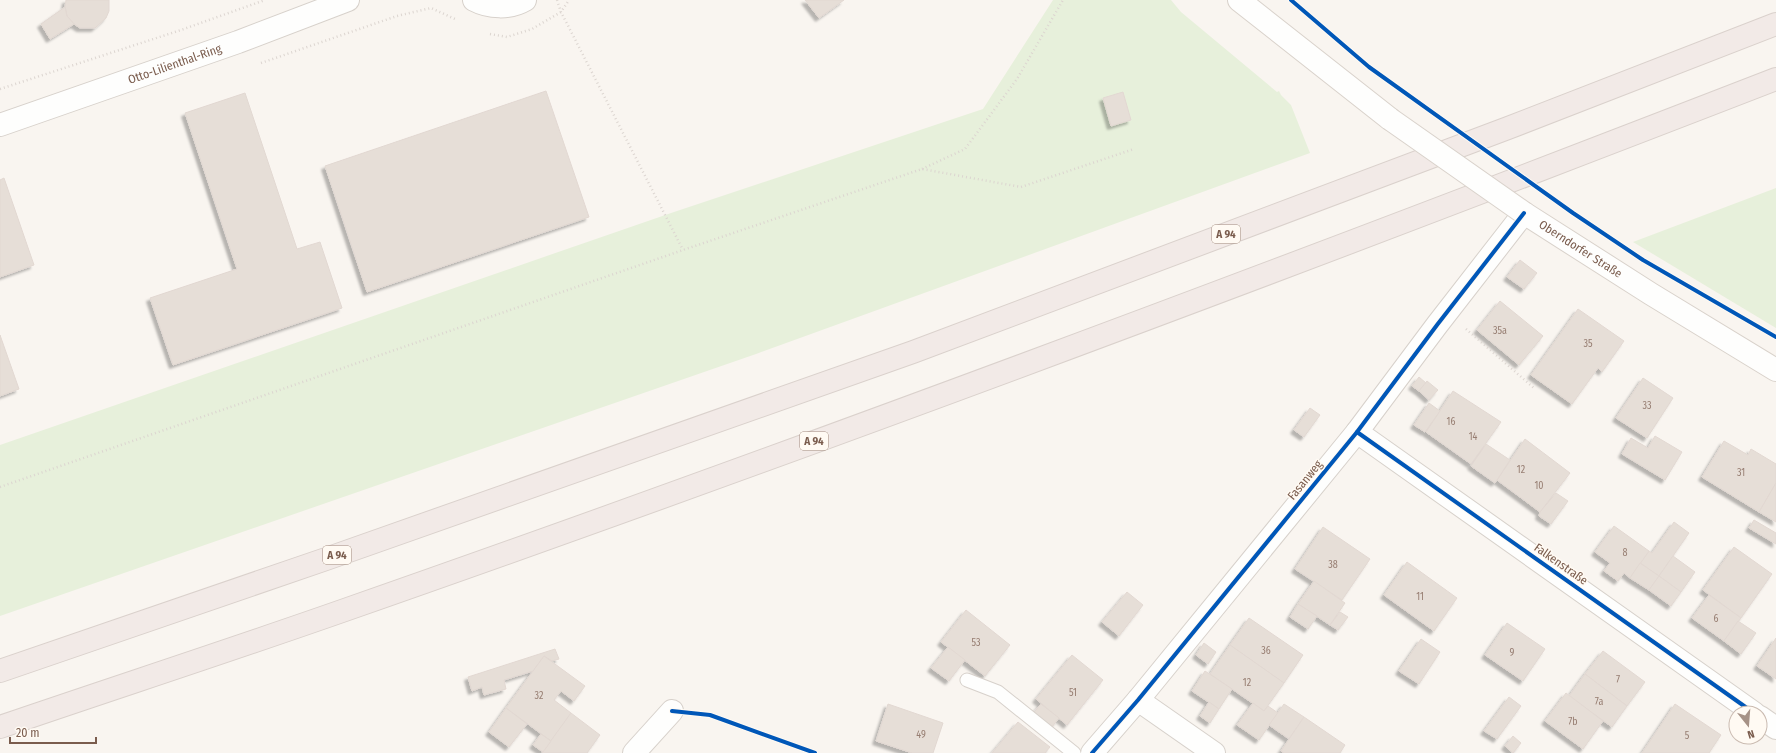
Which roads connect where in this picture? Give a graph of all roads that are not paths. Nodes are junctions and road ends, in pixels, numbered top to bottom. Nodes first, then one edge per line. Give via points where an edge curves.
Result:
1 (348, 0) edge
2 (474, 0) edge
3 (525, 0) edge
4 (1239, 0) edge
5 (1776, 24) edge
6 (1776, 79) edge
7 (0, 124) edge
8 (1532, 219) junction
9 (1776, 370) edge
10 (1357, 432) junction
11 (0, 671) edge
12 (967, 680) dead end
13 (1138, 700) junction
14 (1743, 705) edge
15 (672, 711) dead end
16 (0, 727) edge
17 (634, 753) edge
18 (1074, 753) edge
19 (1092, 753) edge
20 (1214, 753) edge

1 - 7 street, Otto-Lilienthal-Ring via 238,42
2 - 3 street via 501,7
4 - 8 street, Oberndorfer Straße, bridge via 1390,119
5 - 11 highway, A 94 via 1508,128 913,352
6 - 16 highway, A 94 via 934,398 342,611
8 - 9 street, Oberndorfer Straße
8 - 10 street, Fasanweg via 1509,234
10 - 13 street, Fasanweg
10 - 14 street, Falkenstraße
12 - 18 lane via 998,692
13 - 19 street, Fasanweg
13 - 20 street
15 - 17 street

